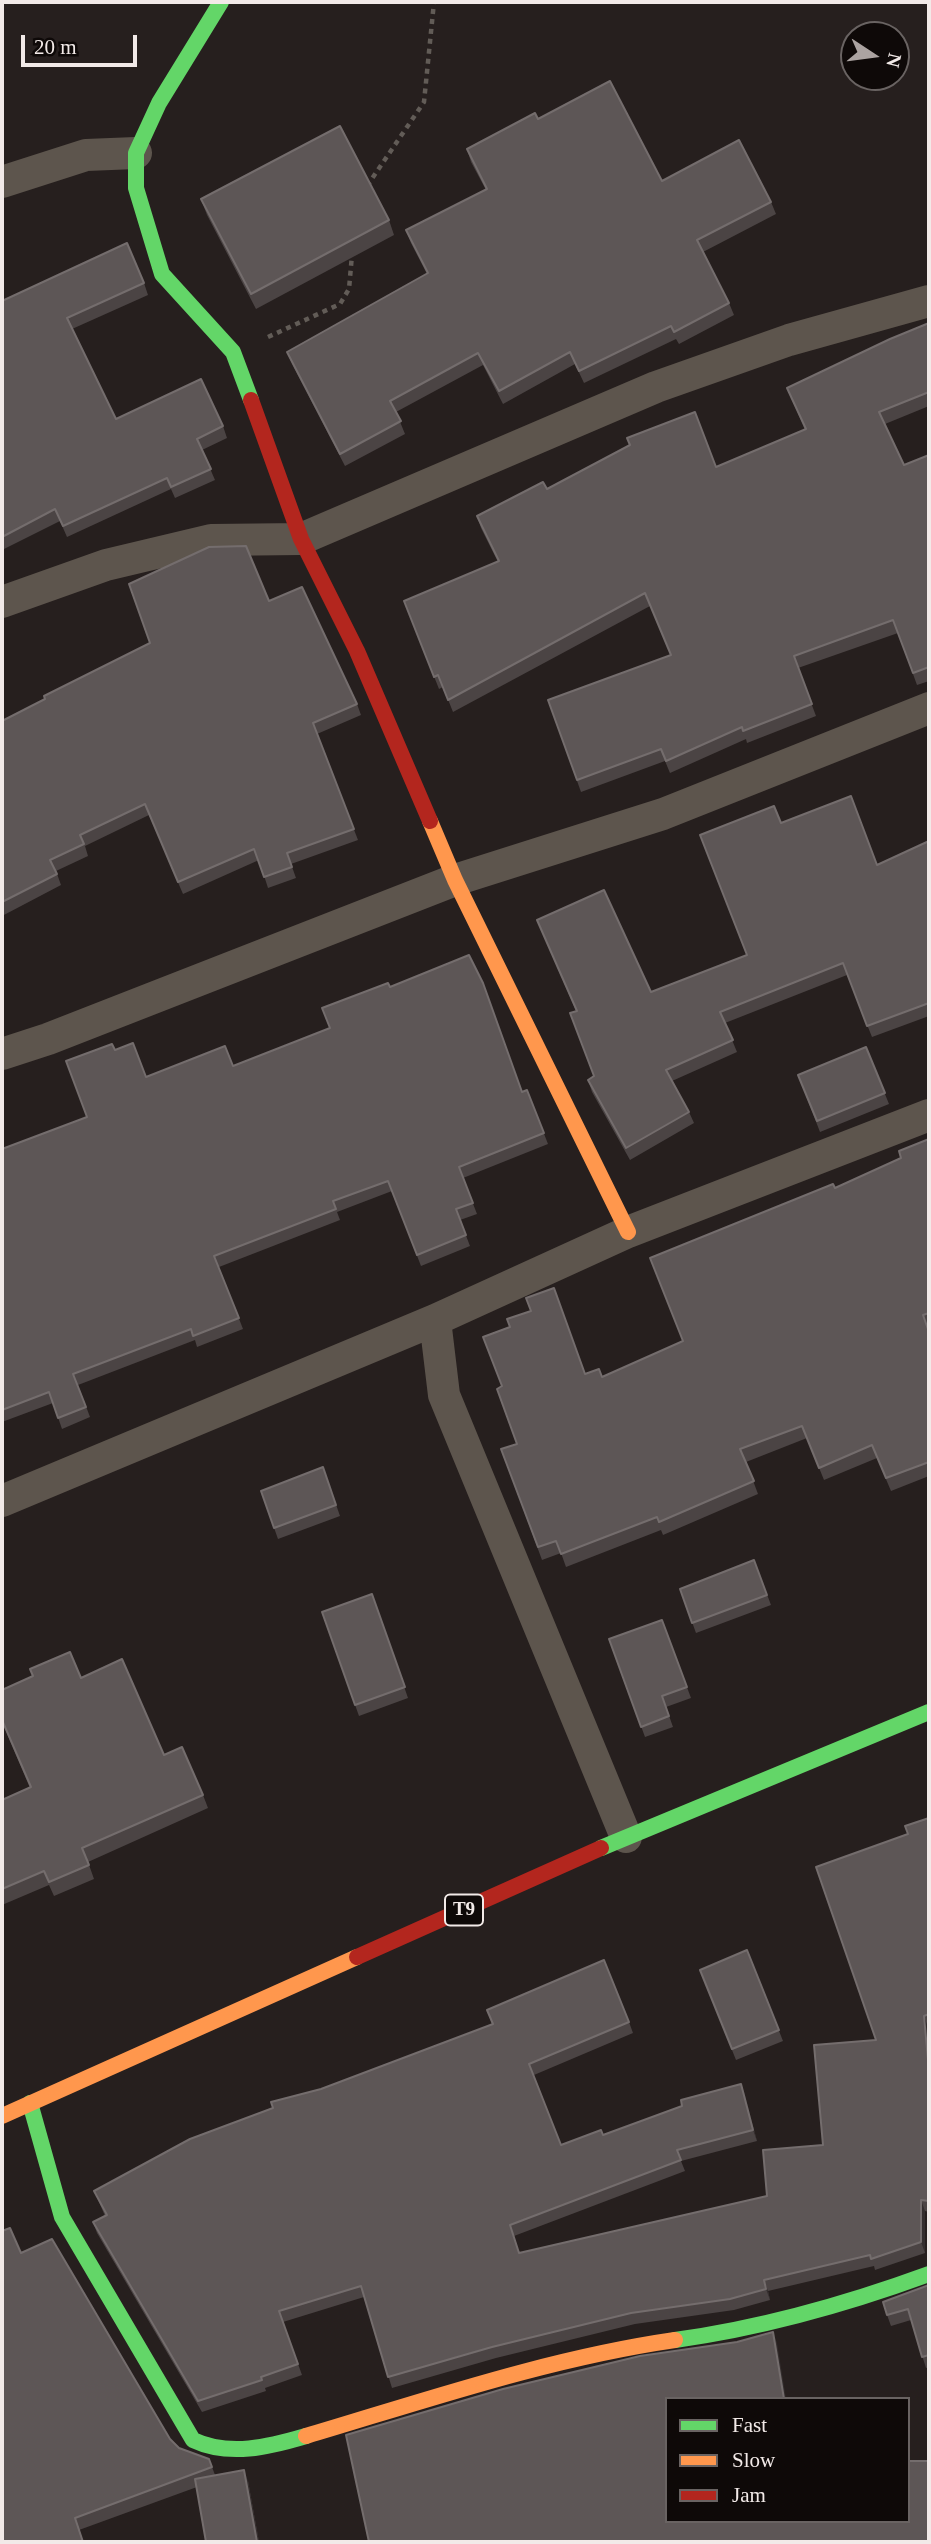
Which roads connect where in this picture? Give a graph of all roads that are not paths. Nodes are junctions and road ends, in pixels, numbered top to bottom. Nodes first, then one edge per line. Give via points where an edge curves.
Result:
1 (220, 2) edge
2 (136, 153) junction
3 (2, 182) edge
4 (929, 301) edge
5 (302, 538) junction
6 (2, 602) edge
7 (929, 708) edge
8 (455, 880) junction
9 (2, 1054) edge
10 (929, 1115) edge
11 (628, 1232) junction
12 (435, 1320) junction
13 (2, 1501) edge
14 (929, 1712) edge
15 (626, 1837) junction
16 (30, 2103) junction
17 (2, 2116) edge
18 (929, 2274) edge

1 - 2 main road via 159,103
2 - 3 street via 86,155
2 - 5 main road via 136,188 162,274 233,352
4 - 5 street via 789,340 656,387
5 - 6 street via 211,540 106,565
5 - 8 main road
7 - 8 street via 663,814
8 - 9 street
8 - 11 main road
10 - 11 street
11 - 12 street
12 - 13 street
12 - 15 street via 444,1395
14 - 15 main road, T9
15 - 16 main road, T9
16 - 17 main road, T9
16 - 18 main road via 62,2217 193,2440 212,2449 236,2451 299,2438 500,2379 640,2346 738,2331

